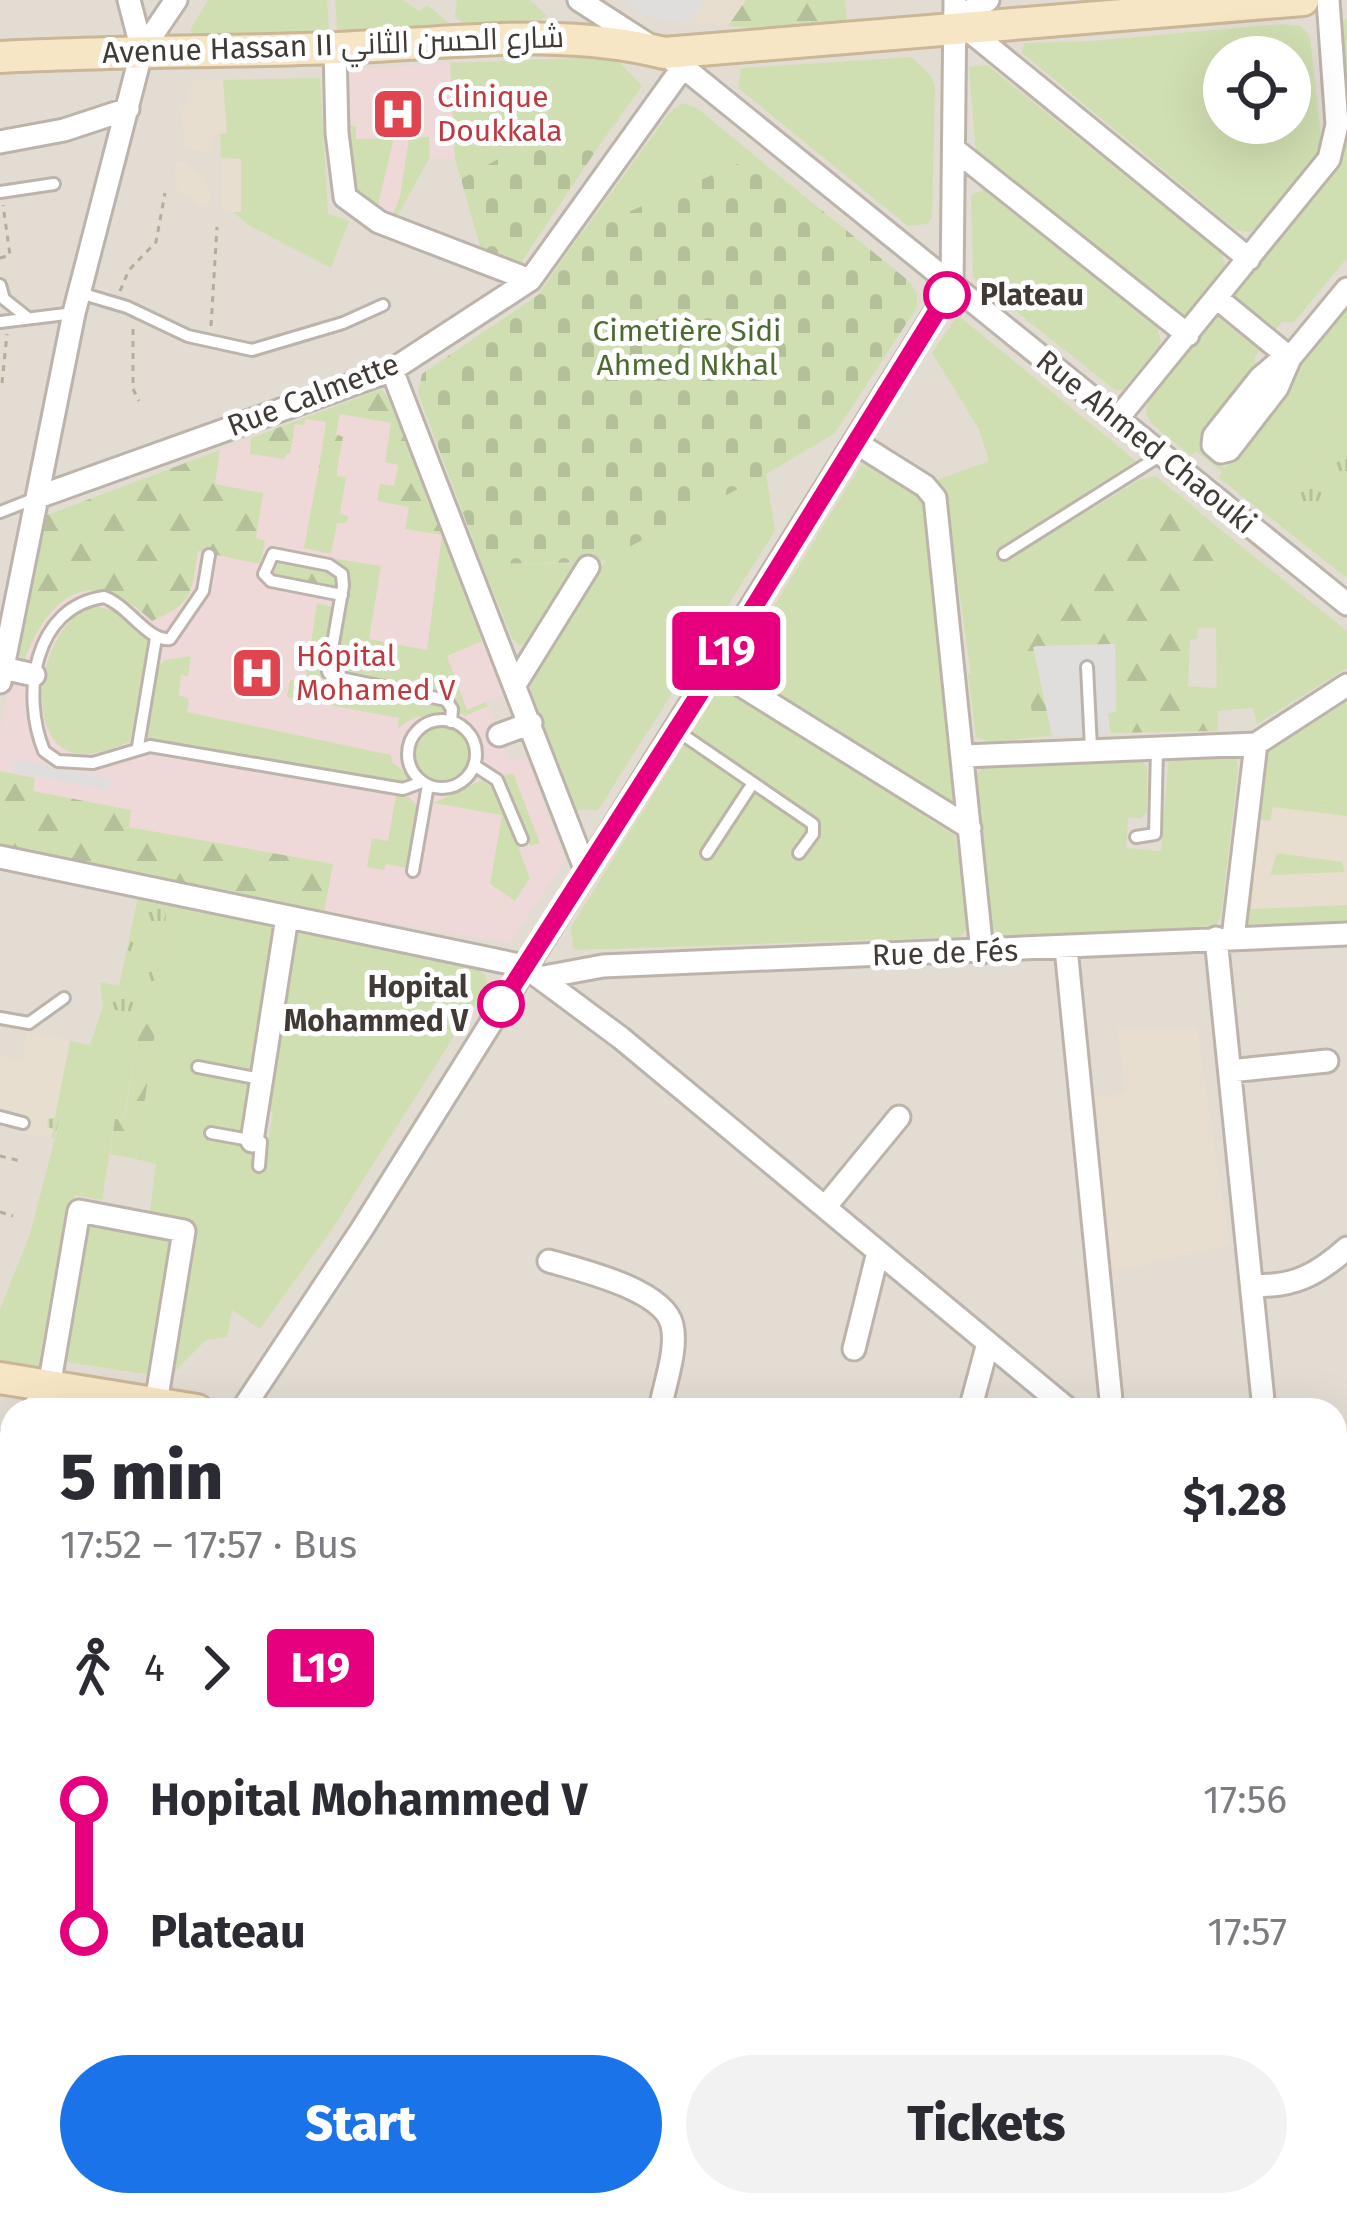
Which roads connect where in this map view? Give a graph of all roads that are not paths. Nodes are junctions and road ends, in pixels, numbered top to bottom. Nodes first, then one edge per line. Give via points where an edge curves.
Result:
1 (129, 0) edge
2 (176, 0) edge
3 (579, 0) edge
4 (988, 0) edge
5 (1304, 0) edge
6 (1328, 0) edge
7 (958, 19) edge
8 (335, 49) junction
9 (142, 50) junction
10 (0, 57) edge
11 (674, 60) junction
12 (128, 109) junction
13 (0, 142) edge
14 (954, 149) junction
15 (55, 184) dead end
16 (1, 192) edge
17 (1249, 259) junction
18 (530, 280) junction
19 (0, 284) edge
20 (952, 286) junction
21 (1347, 289) edge
22 (1218, 299) junction
23 (77, 303) junction
24 (383, 305) dead end
25 (28, 318) junction
26 (4, 321) edge
27 (1187, 335) junction
28 (392, 370) junction
29 (1118, 418) junction
30 (854, 442) junction
31 (1161, 454) junction
32 (38, 496) junction
33 (0, 512) edge
34 (1004, 554) dead end
35 (209, 555) dead end
36 (588, 567) dead end
37 (342, 596) junction
38 (1347, 604) edge
39 (156, 638) junction
40 (2, 665) edge
41 (1087, 667) dead end
42 (716, 668) junction
43 (34, 675) junction
44 (516, 683) junction
45 (1347, 685) edge
46 (451, 722) junction
47 (531, 723) junction
48 (676, 730) junction
49 (499, 735) joint
50 (1256, 744) junction
51 (474, 745) junction
52 (138, 746) junction
53 (1157, 746) junction
54 (1091, 748) junction
55 (964, 756) junction
56 (474, 765) junction
57 (753, 782) junction
58 (425, 783) junction
59 (970, 828) junction
60 (1136, 837) dead end
61 (522, 839) dead end
62 (707, 853) dead end
63 (799, 853) dead end
64 (0, 857) edge
65 (413, 871) dead end
66 (586, 871) junction
67 (287, 917) junction
68 (1347, 934) edge
69 (1225, 938) junction
70 (1066, 948) junction
71 (982, 952) junction
72 (534, 972) junction
73 (64, 998) dead end
74 (0, 1018) edge
75 (1327, 1061) dead end
76 (198, 1066) dead end
77 (1230, 1071) junction
78 (261, 1079) junction
79 (0, 1118) edge
80 (898, 1118) dead end
81 (23, 1123) dead end
82 (211, 1133) dead end
83 (253, 1141) junction
84 (259, 1166) dead end
85 (826, 1206) junction
86 (1347, 1248) edge
87 (878, 1252) junction
88 (549, 1261) dead end
89 (1253, 1285) junction
90 (988, 1343) junction
91 (854, 1349) dead end
92 (0, 1378) edge
93 (38, 1398) edge
94 (40, 1398) edge
95 (157, 1398) edge
96 (250, 1398) edge
97 (662, 1398) edge
98 (973, 1398) edge
99 (1054, 1398) edge
100 (1111, 1398) edge
101 (1263, 1398) edge

1 - 9 street
2 - 9 street
3 - 11 street, Rue Ahmed Chaouki
4 - 7 street
5 - 7 street, Avenue Hassan II شارع الحسن الثاني
6 - 17 street via 1334,145
7 - 11 street, Avenue Hassan II شارع الحسن الثاني
7 - 14 street
7 - 17 street
8 - 9 street, Avenue Hassan II شارع الحسن الثاني
8 - 11 street, Avenue Hassan II شارع الحسن الثاني via 570,37 622,42
8 - 18 street via 345,197 377,221
9 - 10 street, Avenue Hassan II شارع الحسن الثاني
9 - 12 street
11 - 18 street, Rue Calmette
11 - 20 street, Rue Ahmed Chaouki
12 - 13 street
12 - 23 street
14 - 20 street
14 - 27 street
15 - 16 lane
17 - 22 street
18 - 28 street, Rue Calmette
19 - 25 lane
20 - 29 street, Rue Ahmed Chaouki
20 - 30 street
21 - 22 street via 1288,356
22 - 27 street
23 - 24 lane via 116,304 171,330 252,350
23 - 25 lane
23 - 32 street
25 - 26 lane
27 - 29 street
28 - 32 street, Rue Calmette
28 - 44 street
29 - 31 street, Rue Ahmed Chaouki
30 - 42 street
30 - 55 street via 935,498
31 - 34 lane
31 - 38 street, Rue Ahmed Chaouki
32 - 33 lane
32 - 40 street
35 - 39 lane via 202,591 170,639
36 - 44 street
37 - 37 lane via 344,579 329,565 273,554 264,574
37 - 46 lane via 331,676 446,700
39 - 43 lane via 117,602 87,599 49,634
39 - 52 lane
40 - 43 street
41 - 54 lane
42 - 48 street
42 - 59 street
43 - 52 lane via 36,724 50,756 93,764
44 - 47 street
45 - 50 street
46 - 51 lane
46 - 58 lane via 424,725 410,742 409,764
47 - 49 street
47 - 66 street
48 - 57 lane
48 - 66 street
49 - 51 lane
50 - 53 street
50 - 69 street
51 - 56 lane
52 - 58 lane via 403,789
53 - 54 street
53 - 60 lane via 1155,834
54 - 55 street
55 - 59 street
56 - 58 lane via 455,786
56 - 61 lane via 497,780
57 - 62 lane
57 - 63 lane via 813,824
58 - 65 lane
59 - 71 street
64 - 67 street
66 - 72 street
67 - 72 street
67 - 78 street
68 - 69 street, Rue de Fés
69 - 70 street, Rue de Fés
69 - 77 street
70 - 71 street, Rue de Fés
70 - 100 street
71 - 72 street, Rue de Fés
72 - 85 street
72 - 96 street
73 - 74 lane via 29,1023
75 - 77 street
76 - 78 lane
77 - 89 street
78 - 83 street
79 - 81 lane
80 - 85 street
82 - 83 lane
83 - 84 lane via 262,1146
85 - 87 street
86 - 89 street via 1300,1282
87 - 90 street
87 - 91 street
88 - 97 street via 663,1309 673,1343
89 - 101 street
90 - 98 street
90 - 99 street
92 - 93 street
94 - 95 street via 79,1211 184,1231

